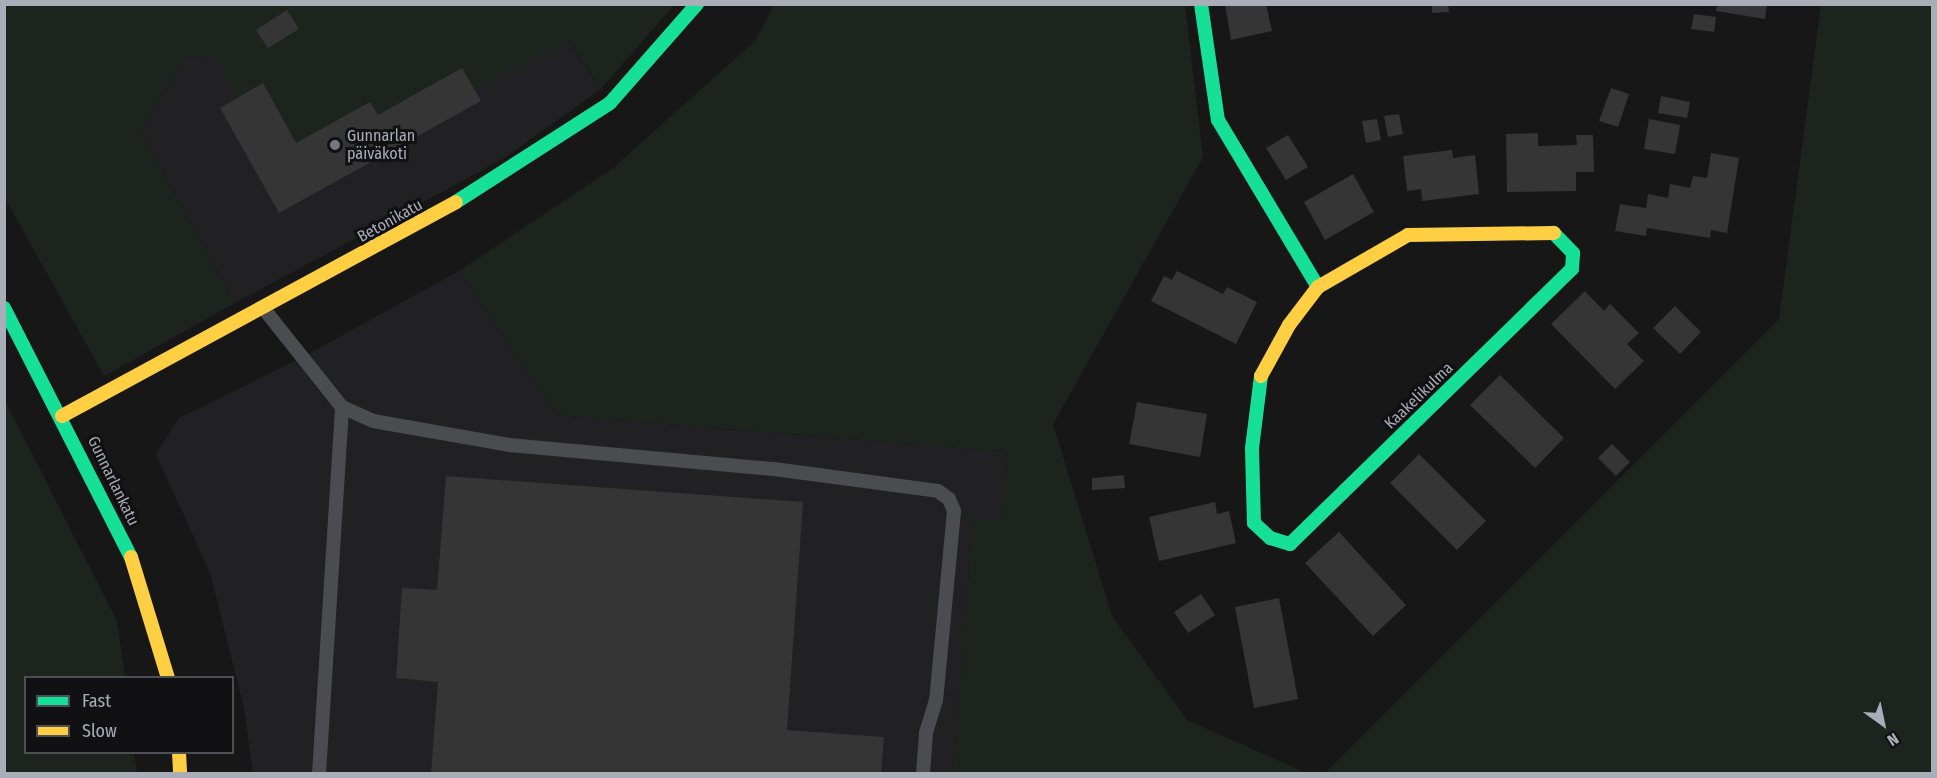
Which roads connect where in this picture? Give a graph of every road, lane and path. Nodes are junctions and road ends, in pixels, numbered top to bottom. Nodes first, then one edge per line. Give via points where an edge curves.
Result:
1 (696, 4) edge
2 (1201, 4) edge
3 (1318, 287) junction
4 (4, 308) edge
5 (264, 309) junction
6 (342, 407) junction
7 (62, 416) junction
8 (167, 676) edge
9 (179, 754) edge
10 (180, 774) edge
11 (319, 774) edge
12 (923, 774) edge

1 - 5 street, Betonikatu via 610,103 510,171
2 - 3 street via 1218,120
3 - 3 street, Kaakelikulma via 1408,235 1554,233 1573,253 1572,269 1290,544 1270,538 1254,523 1252,448 1262,371 1289,325
4 - 7 street, Gunnarlankatu
5 - 6 lane
5 - 7 street, Betonikatu
6 - 11 lane
6 - 12 lane via 374,421 508,445 774,469 938,491 954,511 936,700 926,733
7 - 8 street, Gunnarlankatu via 138,574
9 - 10 street

